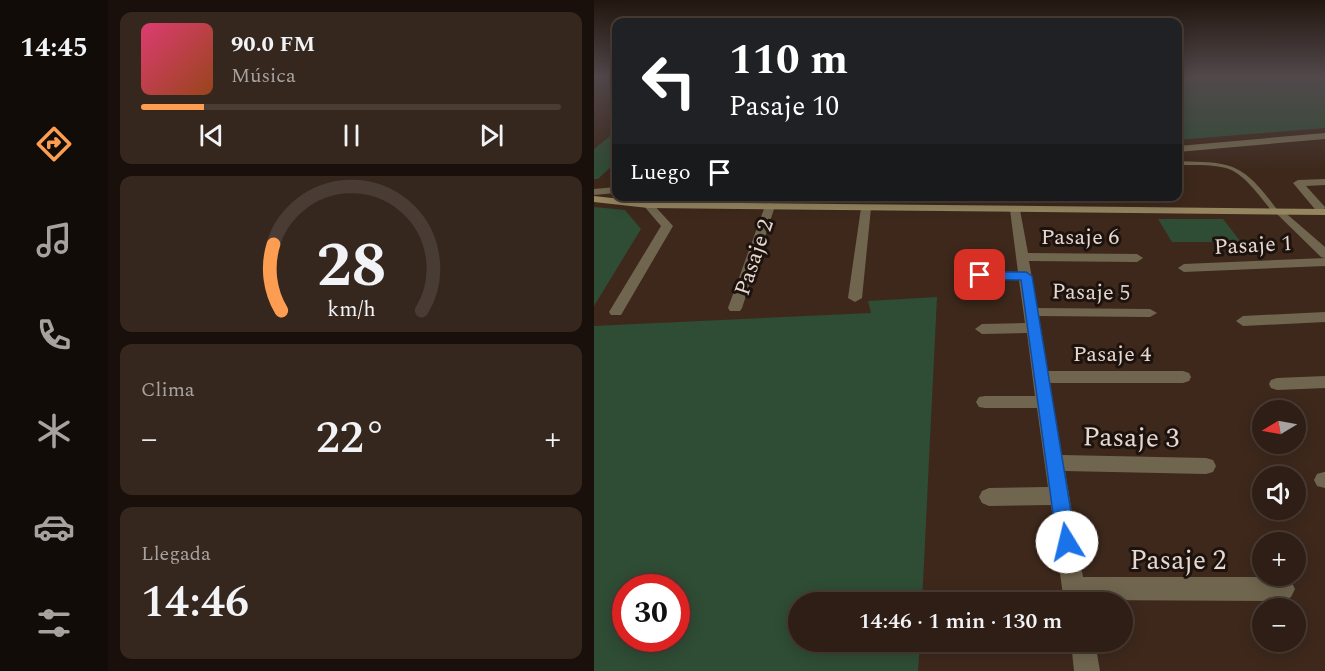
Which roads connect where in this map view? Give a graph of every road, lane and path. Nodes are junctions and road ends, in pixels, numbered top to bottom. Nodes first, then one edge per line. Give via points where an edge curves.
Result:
1 (1325, 135) edge
2 (1182, 149) edge
3 (1182, 163) edge
4 (1325, 182) edge
5 (612, 190) edge
6 (594, 192) edge
7 (594, 198) edge
8 (612, 200) edge
9 (617, 201) edge
10 (648, 205) junction
11 (770, 206) junction
12 (866, 208) junction
13 (1016, 210) junction
14 (1279, 212) junction
15 (1324, 212) edge
16 (1325, 254) edge
17 (1023, 257) junction
18 (1137, 258) dead end
19 (1325, 262) edge
20 (1184, 268) dead end
21 (980, 275) dead end
22 (1026, 276) junction
23 (855, 298) dead end
24 (735, 308) dead end
25 (616, 312) dead end
26 (1150, 313) dead end
27 (1325, 317) edge
28 (1033, 320) junction
29 (1243, 321) dead end
30 (982, 329) dead end
31 (1041, 377) junction
32 (1183, 377) dead end
33 (1325, 382) edge
34 (1277, 384) dead end
35 (985, 402) dead end
36 (1045, 402) junction
37 (1054, 463) junction
38 (1206, 465) dead end
39 (1059, 496) junction
40 (989, 497) dead end
41 (1283, 589) dead end
42 (1074, 592) edge
43 (1133, 594) edge
44 (1084, 652) edge
45 (1087, 671) edge

1 - 2 street
3 - 14 lane via 1232,166
4 - 15 street via 1298,183
5 - 6 street
7 - 8 main road
9 - 10 main road
10 - 11 main road
10 - 25 street via 667,226
11 - 12 main road
11 - 24 street, Pasaje 2
12 - 13 main road
12 - 23 street
13 - 14 main road
13 - 17 street
14 - 15 main road
14 - 16 street
17 - 18 street, Pasaje 6
17 - 22 street
19 - 20 street, Pasaje 1
21 - 22 street
22 - 28 street
26 - 28 street, Pasaje 5
27 - 29 street
28 - 30 street, Pasaje 5
28 - 31 street
31 - 32 street, Pasaje 4
31 - 36 street
33 - 34 street
35 - 36 street
36 - 37 street
37 - 38 street, Pasaje 3
37 - 39 street
39 - 40 street
39 - 42 street
41 - 43 street, Pasaje 2
44 - 45 street

